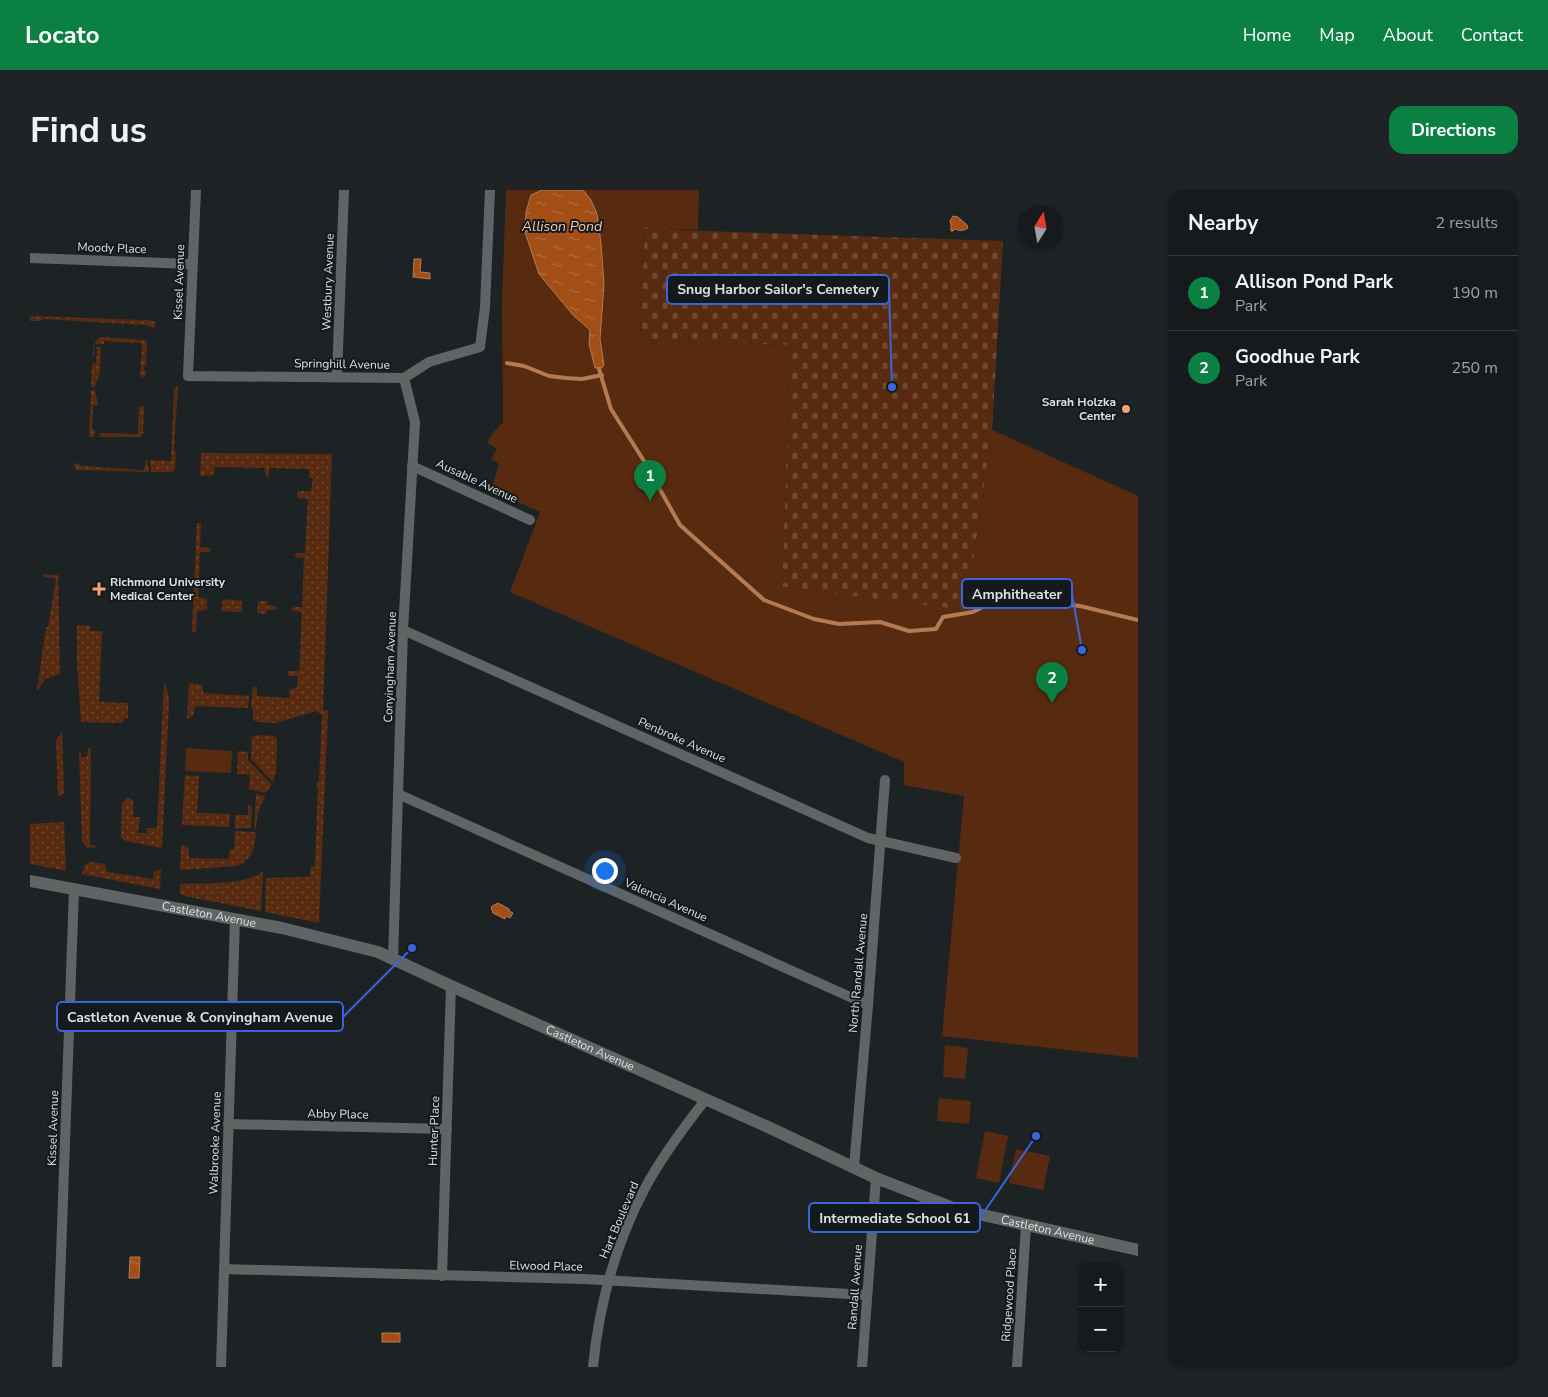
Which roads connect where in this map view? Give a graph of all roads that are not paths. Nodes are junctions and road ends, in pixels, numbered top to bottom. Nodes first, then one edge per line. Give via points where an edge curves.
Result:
1 (196, 190) edge
2 (344, 190) edge
3 (490, 190) edge
4 (30, 258) edge
5 (192, 264) junction
6 (188, 376) joint
7 (337, 376) junction
8 (404, 378) junction
9 (412, 466) junction
10 (530, 520) dead end
11 (404, 630) junction
12 (885, 780) dead end
13 (398, 794) junction
14 (881, 840) junction
15 (956, 858) dead end
16 (30, 881) edge
17 (74, 890) junction
18 (235, 919) junction
19 (393, 960) junction
20 (451, 986) junction
21 (868, 1005) junction
22 (706, 1099) junction
23 (228, 1124) junction
24 (447, 1129) junction
25 (854, 1167) junction
26 (876, 1178) junction
27 (1026, 1225) junction
28 (1138, 1250) edge
29 (224, 1269) junction
30 (442, 1276) junction
31 (608, 1280) junction
32 (867, 1294) junction
33 (58, 1367) edge
34 (221, 1367) edge
35 (593, 1367) edge
36 (862, 1367) edge
37 (1017, 1367) edge

1 - 5 street, Kissel Avenue
2 - 7 street, Westbury Avenue
3 - 8 street, Springhill Avenue via 480,347 429,362
4 - 5 street, Moody Place
5 - 6 street, Kissel Avenue
6 - 7 street, Springhill Avenue
7 - 8 street, Springhill Avenue
8 - 9 street, Conyingham Avenue via 415,422
9 - 10 street, Ausable Avenue
9 - 11 street, Conyingham Avenue
11 - 13 street, Conyingham Avenue
11 - 14 street, Penbroke Avenue via 859,834
12 - 14 street, North Randall Avenue
13 - 19 street, Conyingham Avenue
13 - 21 street, Valencia Avenue
14 - 15 street, Penbroke Avenue
14 - 21 street, North Randall Avenue
16 - 17 street, Castleton Avenue
17 - 18 street, Castleton Avenue
17 - 33 street, Kissel Avenue
18 - 19 street, Castleton Avenue via 361,946
18 - 23 street, Walbrooke Avenue
19 - 20 street, Castleton Avenue
20 - 22 street, Castleton Avenue
20 - 24 street, Hunter Place
21 - 25 street, North Randall Avenue
22 - 25 street, Castleton Avenue
22 - 31 street, Hart Boulevard via 646,1186
23 - 24 street, Abby Place
23 - 29 street, Walbrooke Avenue
24 - 30 street, Hunter Place
25 - 26 street, Castleton Avenue
26 - 27 street, Castleton Avenue via 956,1209
26 - 32 street, Randall Avenue
27 - 28 street, Castleton Avenue
27 - 37 street, Ridgewood Place
29 - 30 street, Elwood Place
29 - 34 street, Walbrooke Avenue
30 - 31 street, Elwood Place
31 - 32 street, Elwood Place
31 - 35 street, Hart Boulevard
32 - 36 street, Randall Avenue

